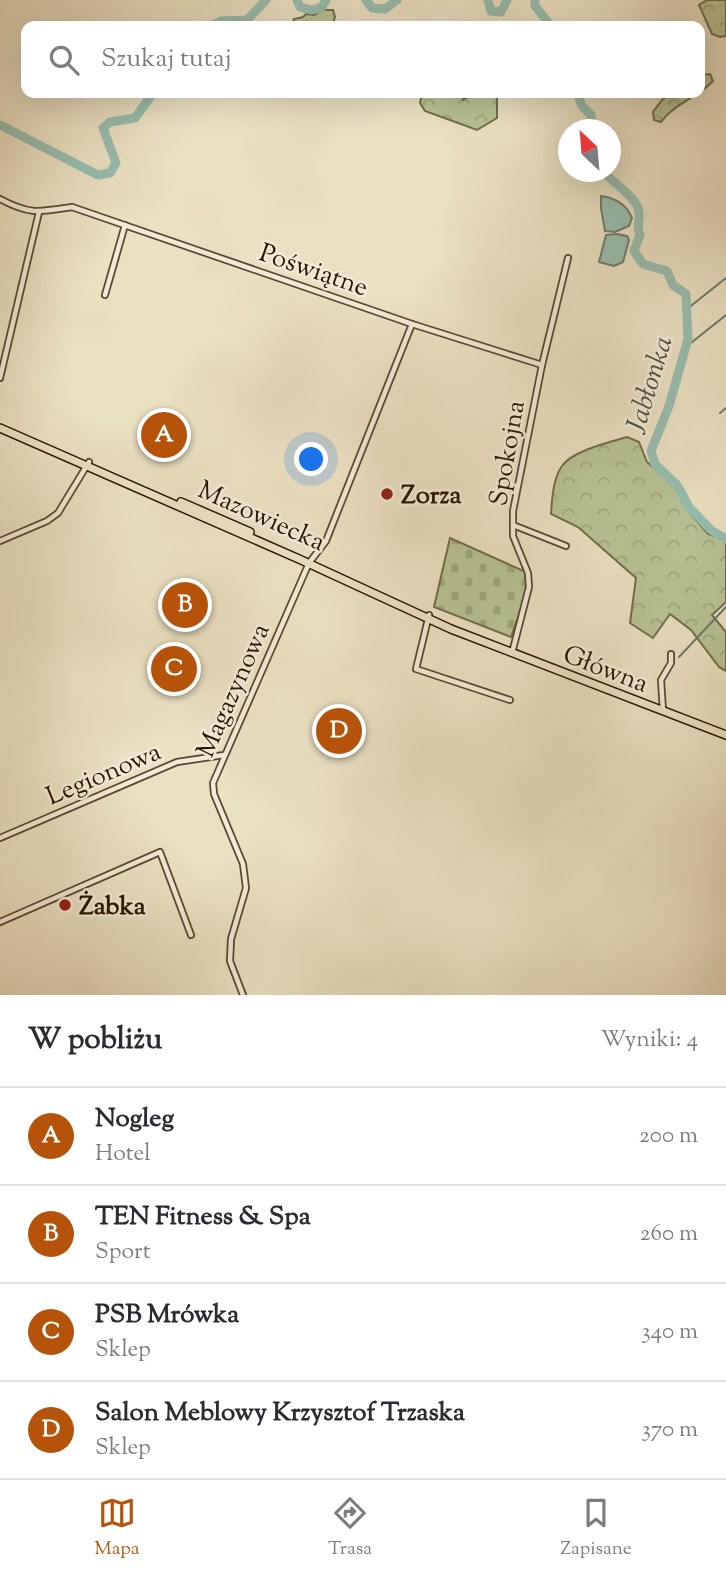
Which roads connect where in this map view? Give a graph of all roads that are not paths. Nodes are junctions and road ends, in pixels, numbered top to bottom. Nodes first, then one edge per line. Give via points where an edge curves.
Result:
1 (0, 198) edge
2 (39, 212) junction
3 (125, 225) junction
4 (568, 258) dead end
5 (105, 295) dead end
6 (412, 324) junction
7 (542, 365) junction
8 (0, 378) edge
9 (0, 426) edge
10 (88, 464) junction
11 (513, 525) junction
12 (0, 541) edge
13 (566, 546) dead end
14 (311, 562) junction
15 (428, 617) junction
16 (512, 654) junction
17 (671, 654) dead end
18 (510, 699) dead end
19 (663, 712) junction
20 (726, 735) edge
21 (224, 755) junction
22 (0, 838) edge
23 (0, 922) edge
24 (191, 935) dead end
25 (243, 995) edge

1 - 2 street, Poświątne via 22,210
2 - 3 street, Poświątne via 72,207
2 - 8 street
3 - 5 street
3 - 6 street, Poświątne
4 - 7 street, Spokojna
6 - 7 street, Poświątne
6 - 14 street, Magazynowa via 329,534
7 - 11 street, Spokojna
9 - 10 main road, Mazowiecka
10 - 12 street via 52,519
10 - 14 main road, Mazowiecka
11 - 13 street
11 - 16 street, Spokojna via 529,587
14 - 15 main road, Mazowiecka
14 - 21 street, Magazynowa
15 - 16 main road, Główna
15 - 18 street via 416,669
16 - 19 main road, Główna
17 - 19 street via 661,680
19 - 20 main road, Główna
21 - 22 street, Legionowa via 177,762
21 - 25 street, Magazynowa via 213,788 243,864 246,888 230,939 230,961
23 - 24 street via 160,852

